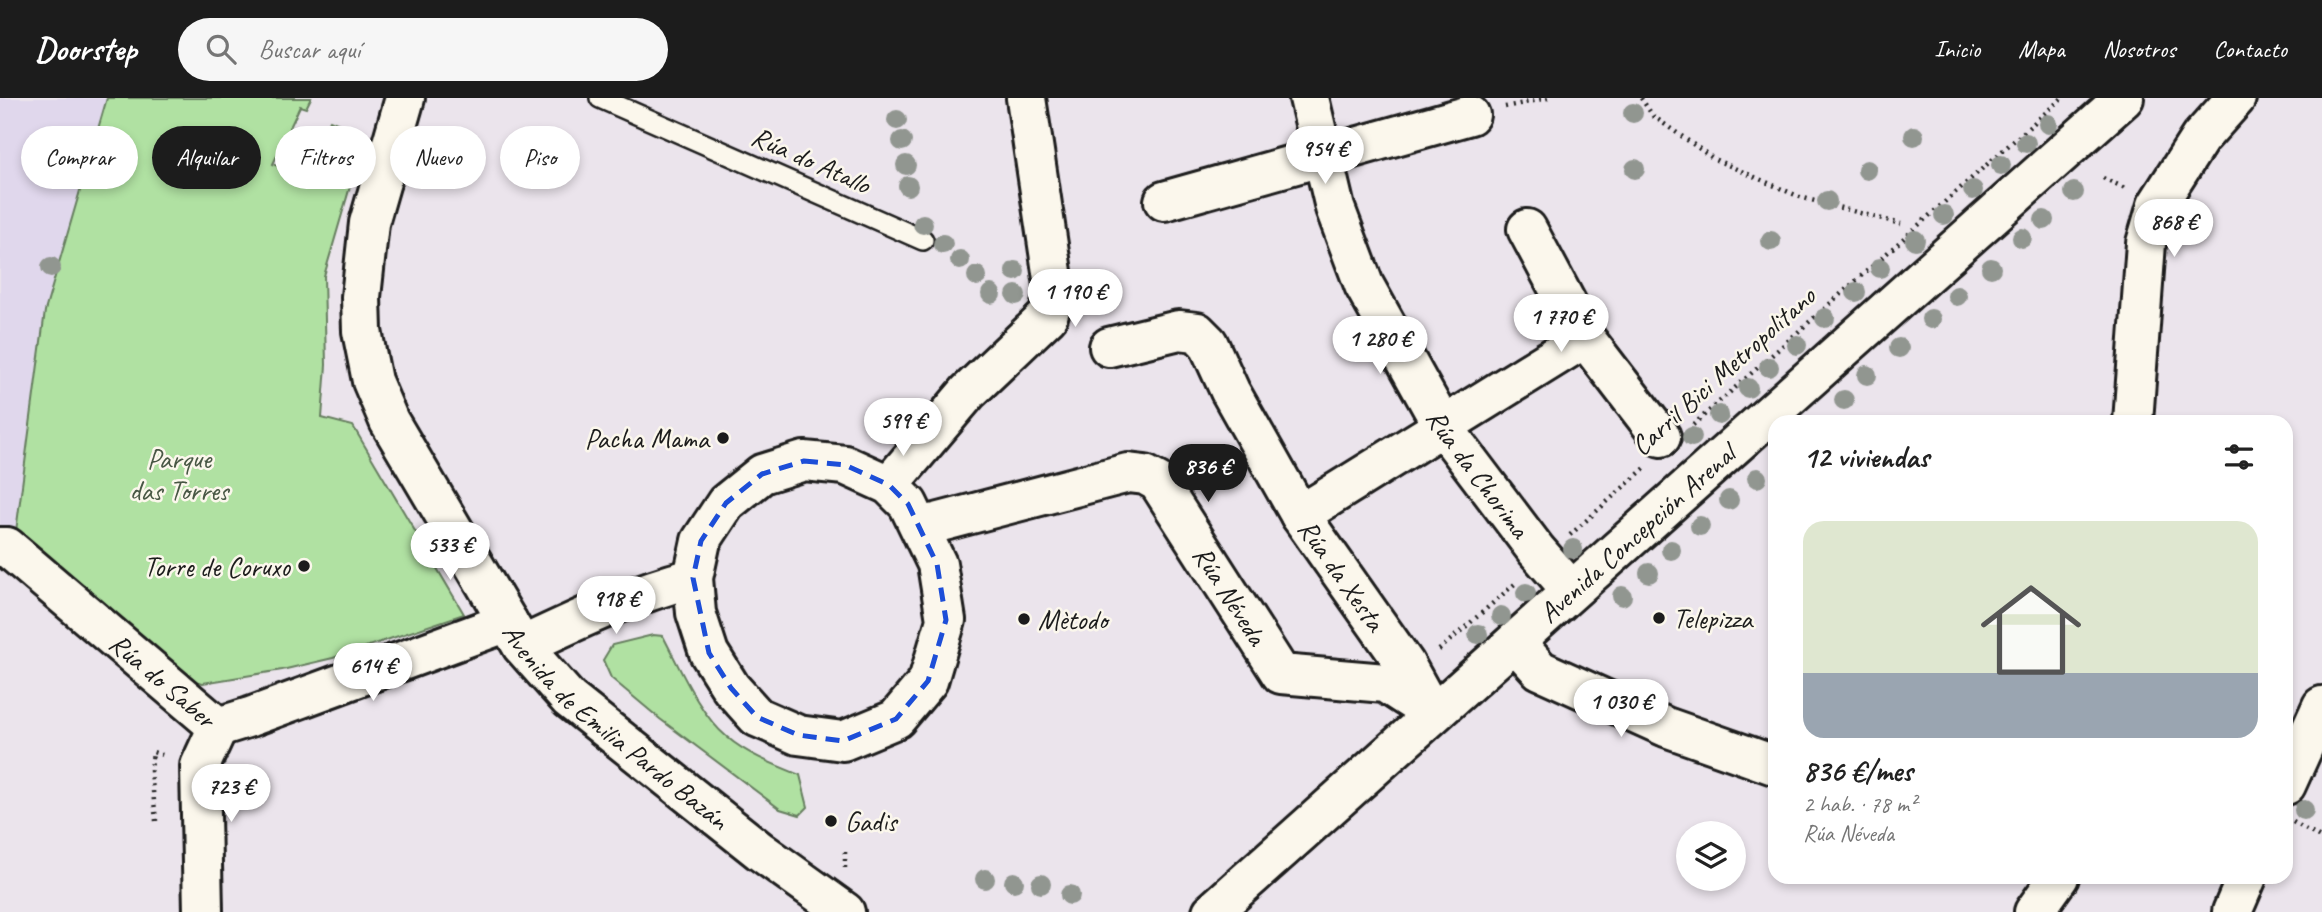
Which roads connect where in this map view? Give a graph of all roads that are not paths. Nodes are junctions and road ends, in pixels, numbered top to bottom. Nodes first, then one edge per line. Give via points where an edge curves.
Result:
1 (405, 98) edge
2 (600, 98) edge
3 (1026, 98) edge
4 (1309, 98) edge
5 (2124, 98) edge
6 (2236, 98) edge
7 (1470, 115) road end
8 (1324, 155) junction
9 (1164, 201) dead end
10 (1527, 229) dead end
11 (923, 240) dead end
12 (1585, 338) junction
13 (1109, 347) dead end
14 (2134, 415) edge
15 (1443, 427) junction
16 (1666, 444) road end
17 (889, 485) junction
18 (1300, 515) junction
19 (921, 527) junction
20 (0, 547) edge
21 (693, 578) junction
22 (1571, 590) junction
23 (515, 634) junction
24 (1515, 642) junction
25 (2322, 706) edge
26 (1433, 714) junction
27 (218, 727) junction
28 (1768, 763) edge
29 (2293, 770) edge
30 (2054, 884) edge
31 (2244, 884) edge
32 (840, 911) edge
33 (203, 912) edge
34 (1212, 912) edge
35 (2034, 912) edge
36 (2232, 912) edge

1 - 23 street, Avenida de Emilia Pardo Bazán via 369,223 361,297 372,381 389,421
2 - 11 lane, Rúa do Atallo
3 - 17 street via 1055,292 1048,316 968,392
4 - 8 street, Rúa da Chorima
5 - 22 street, Avenida Concepción Arenal
6 - 14 street via 2200,138 2157,205 2146,243
7 - 8 street
8 - 9 street
8 - 15 street, Rúa da Chorima via 1335,208 1364,285
10 - 12 street
12 - 15 street
12 - 16 street
13 - 18 street, Rúa da Xesta via 1180,330 1197,332 1208,344
15 - 18 street
15 - 22 street, Rúa da Chorima
17 - 19 street via 908,504
17 - 21 street via 845,465 804,461 762,474 726,503 701,541
18 - 26 street, Rúa da Xesta via 1411,673
19 - 21 street via 937,564 946,620 928,681 896,719 843,741 798,735 757,717 709,653 696,613
19 - 26 street, Rúa Néveda via 1128,473 1145,475 1158,482 1282,674 1385,683
20 - 27 street, Rúa do Saber via 7,547
21 - 23 street, Rúa do Saber via 578,619
22 - 24 street, Avenida Concepción Arenal
23 - 27 street, Rúa do Saber
23 - 32 street, Avenida de Emilia Pardo Bazán via 569,699
24 - 26 street, Avenida Concepción Arenal
24 - 28 street via 1540,670 1666,727
25 - 29 street
26 - 34 street, Avenida Concepción Arenal
27 - 33 street via 200,766
30 - 35 street
31 - 36 street

